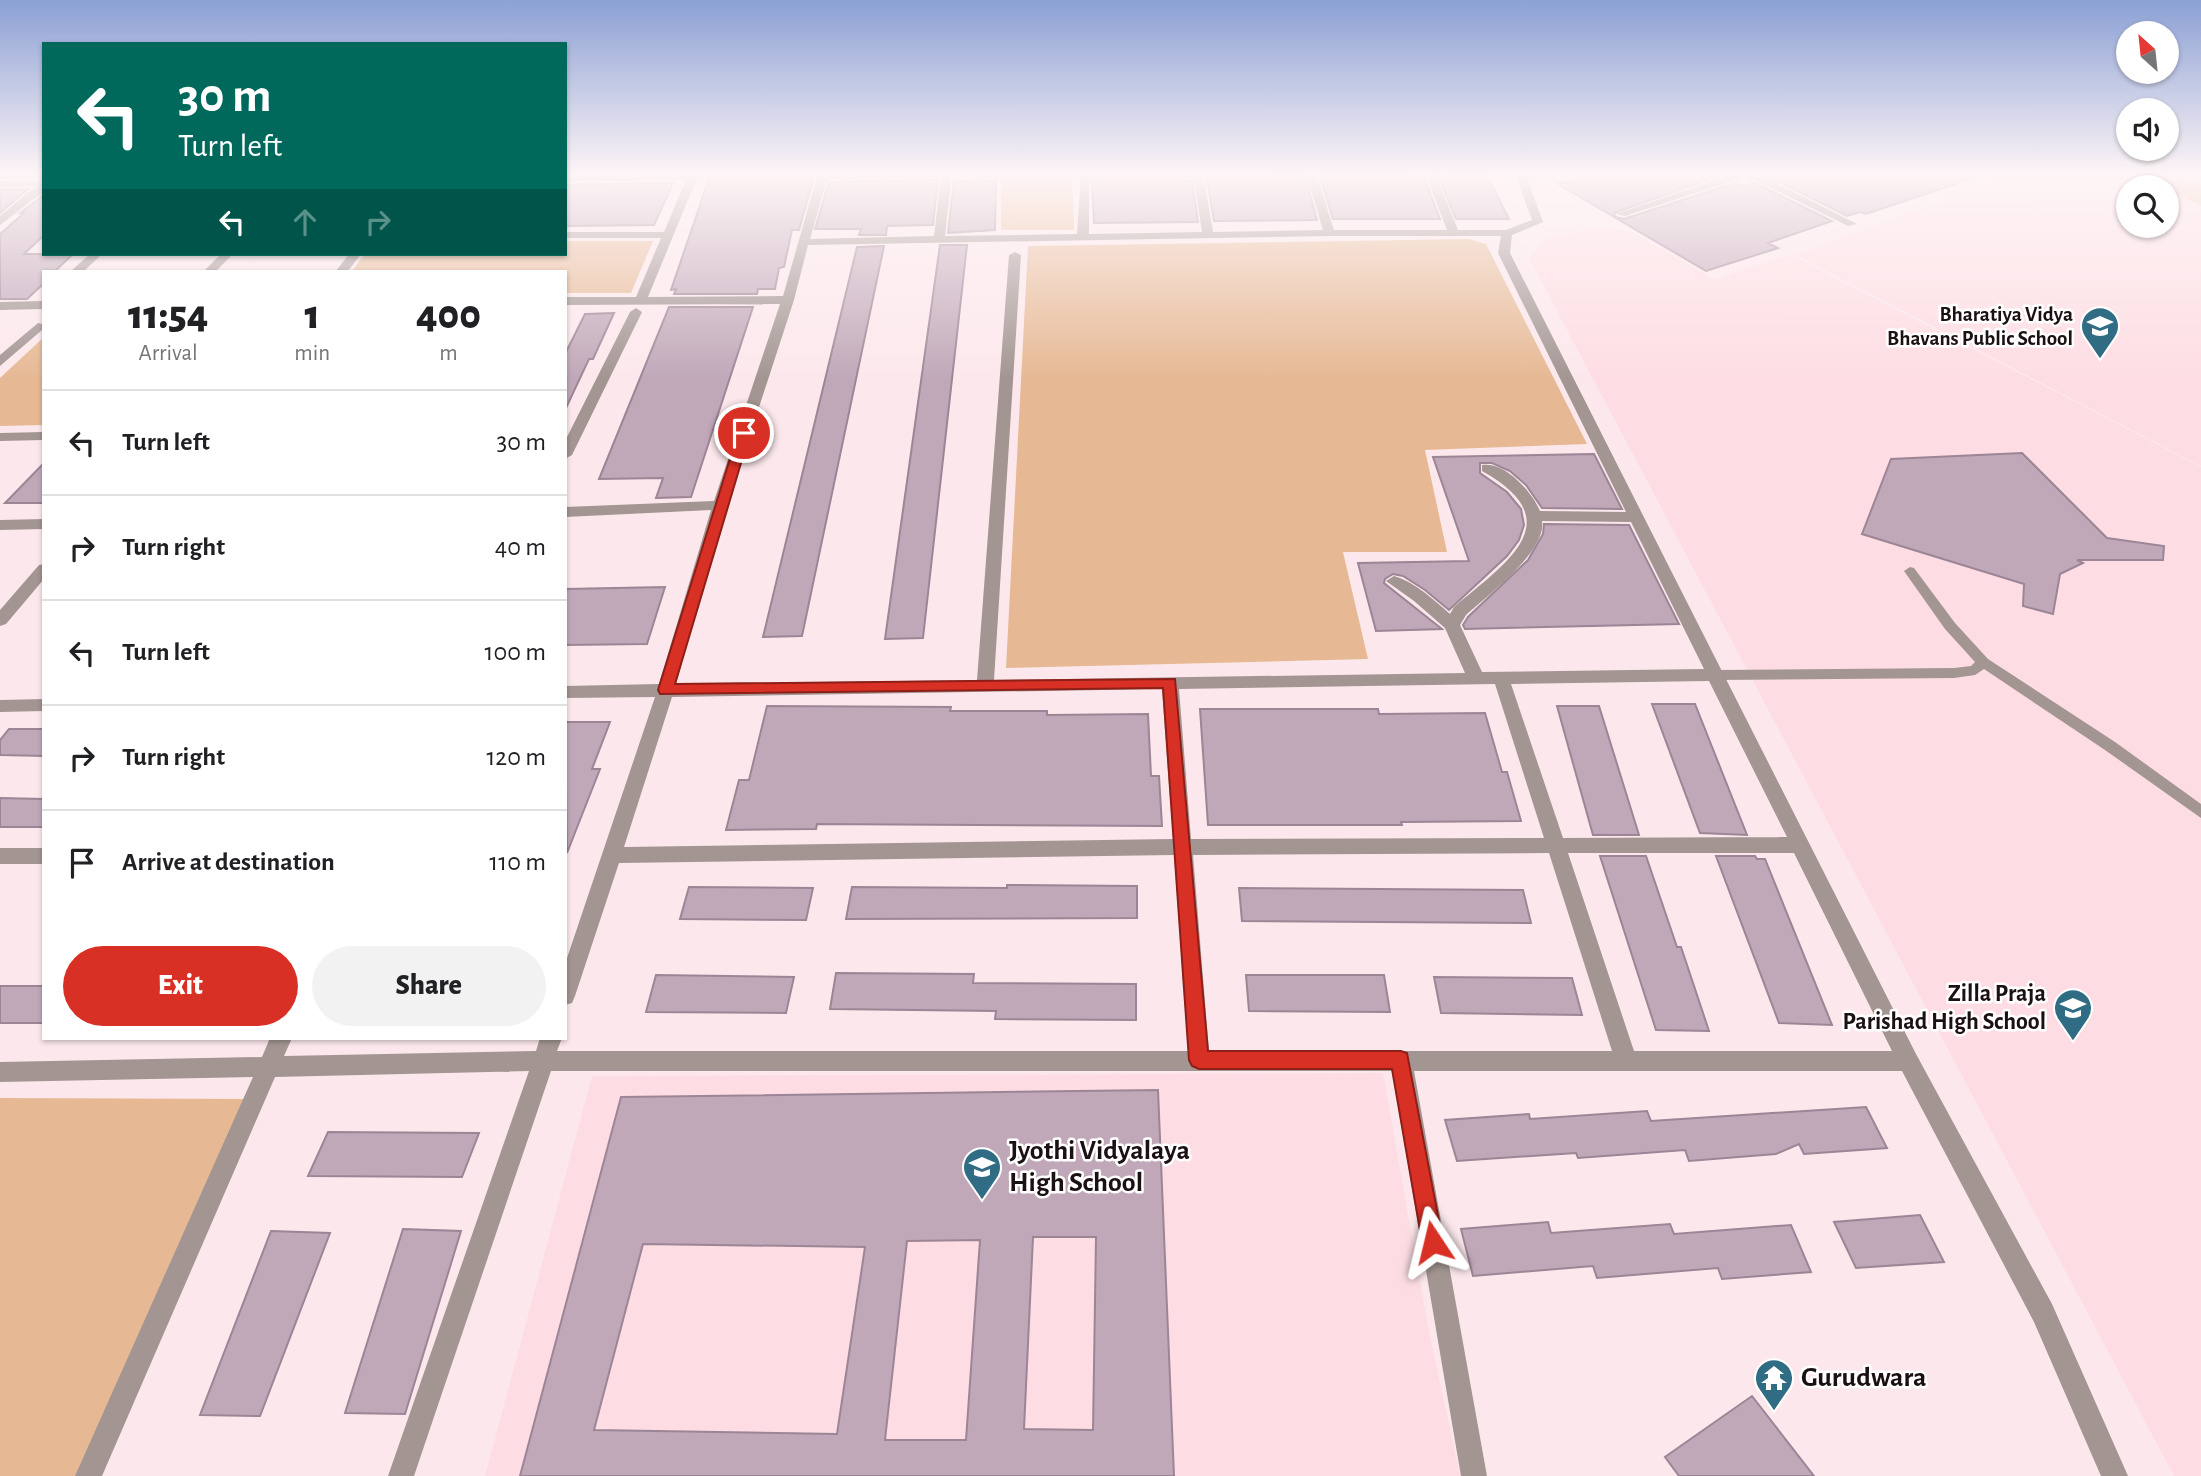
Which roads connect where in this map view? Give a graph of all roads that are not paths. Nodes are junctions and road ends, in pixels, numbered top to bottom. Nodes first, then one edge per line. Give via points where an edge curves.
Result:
1 (665, 242) edge
2 (804, 242) joint
3 (820, 242) edge
4 (1506, 242) edge
5 (1015, 255) dead end
6 (94, 256) edge
7 (225, 256) edge
8 (353, 256) edge
9 (78, 270) edge
10 (211, 270) edge
11 (343, 270) edge
12 (788, 300) junction
13 (567, 301) edge
14 (42, 304) edge
15 (0, 306) edge
16 (639, 306) junction
17 (38, 327) dead end
18 (0, 362) edge
19 (42, 436) edge
20 (0, 437) edge
21 (567, 451) edge
22 (1487, 468) dead end
23 (720, 505) junction
24 (567, 512) edge
25 (1536, 516) junction
26 (1638, 517) junction
27 (42, 524) edge
28 (0, 525) edge
29 (42, 571) edge
30 (1910, 571) dead end
31 (1394, 581) dead end
32 (0, 620) edge
33 (1452, 625) junction
34 (1983, 662) junction
35 (1715, 675) junction
36 (1476, 678) junction
37 (1501, 678) junction
38 (1170, 683) junction
39 (985, 686) junction
40 (666, 690) junction
41 (567, 692) edge
42 (42, 705) edge
43 (0, 706) edge
44 (2201, 812) edge
45 (1554, 845) junction
46 (1801, 845) junction
47 (1182, 847) junction
48 (613, 855) junction
49 (0, 856) edge
50 (42, 856) edge
51 (567, 990) edge
52 (280, 1040) edge
53 (547, 1049) edge
54 (1199, 1060) junction
55 (1401, 1060) junction
56 (1626, 1060) junction
57 (1908, 1061) junction
58 (268, 1066) junction
59 (0, 1072) edge
60 (88, 1476) edge
61 (401, 1476) edge
62 (1474, 1476) edge
63 (2115, 1476) edge

1 - 16 street
2 - 3 street
2 - 12 street
4 - 26 street via 1504,253
5 - 39 street
6 - 9 street
7 - 10 street
8 - 11 street
12 - 16 street
12 - 23 street
13 - 16 street
14 - 15 street
16 - 21 street
17 - 18 street
19 - 20 street
22 - 25 street via 1521,491
23 - 24 street
23 - 40 street
25 - 26 street
25 - 33 street via 1536,528 1518,560 1460,611
26 - 35 street
27 - 28 street
29 - 32 street
30 - 34 lane
31 - 33 street
33 - 36 street
34 - 35 lane via 1976,670 1954,673
34 - 44 lane
35 - 37 street
35 - 46 street
36 - 37 street
36 - 38 street
37 - 45 street
38 - 39 street
38 - 47 street
39 - 40 street
40 - 41 street
40 - 48 street
42 - 43 street
45 - 46 street
45 - 47 street
45 - 56 street
46 - 57 street
47 - 48 street
47 - 54 street
48 - 51 street
49 - 50 street
52 - 58 street
53 - 54 street
53 - 58 street
53 - 61 street
54 - 55 street
55 - 56 street
55 - 62 street
56 - 57 street
57 - 63 street via 2043,1313
58 - 59 street
58 - 60 street

